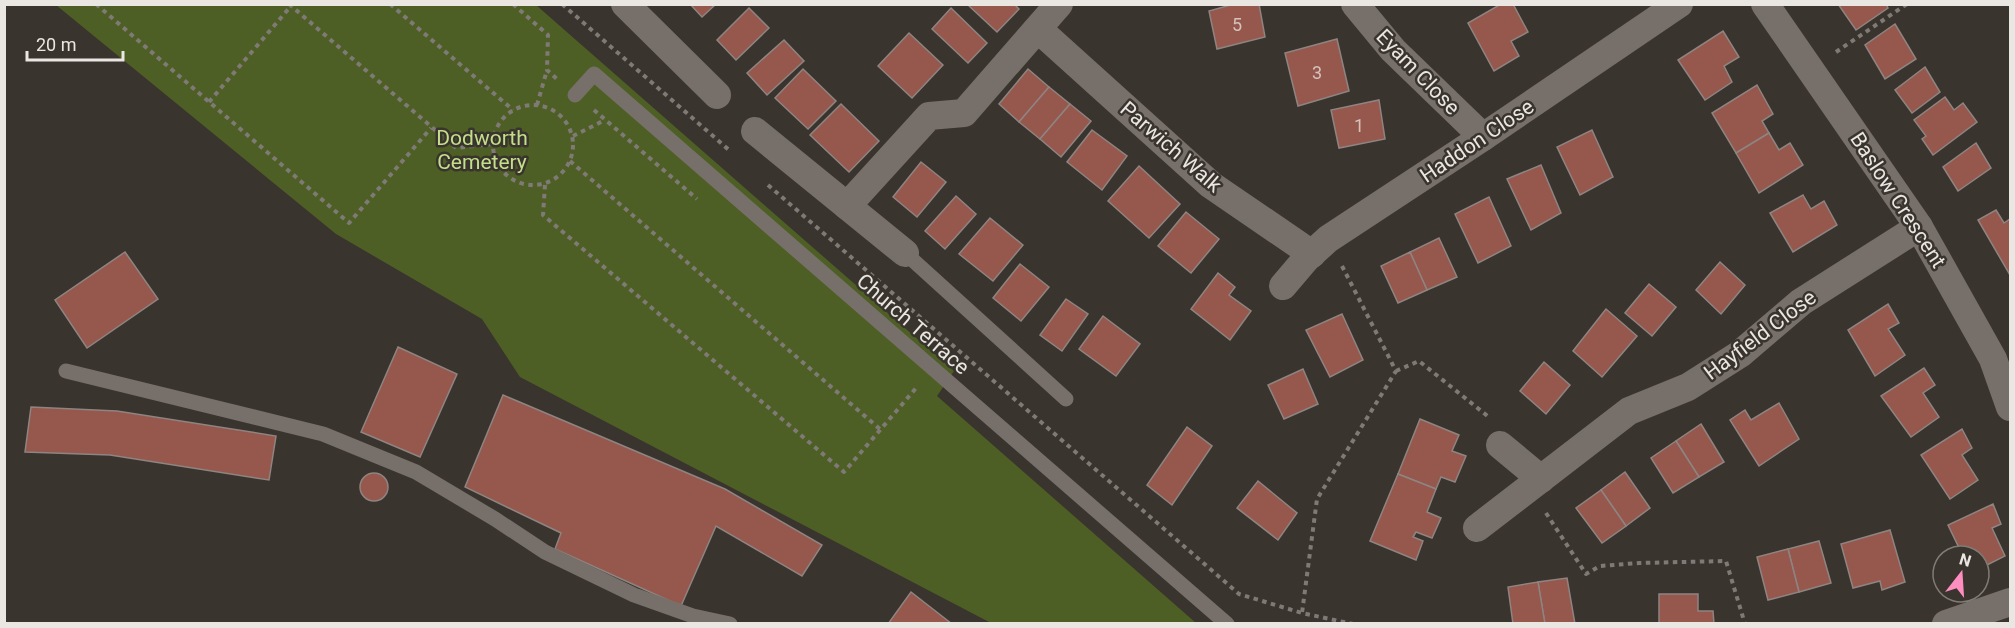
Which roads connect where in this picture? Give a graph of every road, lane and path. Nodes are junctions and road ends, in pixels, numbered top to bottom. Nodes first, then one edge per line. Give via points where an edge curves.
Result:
1 (96, 4) edge
2 (390, 4) edge
3 (513, 4) edge
4 (562, 4) edge
5 (1059, 4) edge
6 (1355, 4) edge
7 (1679, 4) edge
8 (1765, 4) edge
9 (1907, 4) edge
10 (290, 5) edge
11 (630, 6) edge
12 (1038, 29) junction
13 (547, 70) junction
14 (1810, 70) junction
15 (575, 94) junction
16 (717, 94) dead end
17 (209, 102) junction
18 (537, 105) junction
19 (513, 110) junction
20 (604, 120) junction
21 (431, 128) junction
22 (755, 131) dead end
23 (573, 136) junction
24 (1483, 138) junction
25 (492, 144) junction
26 (731, 152) dead end
27 (570, 161) junction
28 (766, 183) dead end
29 (544, 184) junction
30 (703, 204) dead end
31 (847, 206) junction
32 (1919, 227) junction
33 (1320, 246) junction
34 (905, 253) joint
35 (1283, 286) dead end
36 (2002, 354) edge
37 (66, 371) dead end
38 (1396, 371) junction
39 (908, 380) dead end
40 (1065, 399) dead end
41 (2010, 407) edge
42 (881, 430) junction
43 (1500, 445) joint
44 (1535, 483) junction
45 (1477, 528) dead end
46 (2010, 602) edge
47 (1302, 613) junction
48 (730, 624) edge
49 (1227, 624) edge
50 (1353, 624) edge
51 (1744, 624) edge
52 (1946, 624) edge

1 - 17 path
2 - 19 path
3 - 13 path via 548,35
4 - 26 path
5 - 12 street
6 - 24 street, Eyam Close via 1394,50
7 - 24 street, Haddon Close
8 - 14 street, Baslow Crescent
9 - 14 path
10 - 17 path
10 - 21 path
11 - 16 street
12 - 31 street via 964,113 929,116
12 - 33 street, Parwich Walk via 1211,185
13 - 15 path
13 - 18 path
14 - 32 street, Baslow Crescent
15 - 20 path
15 - 49 lane, Church Terrace via 594,74
17 - 21 path via 349,223
18 - 19 path
18 - 23 path via 560,115
19 - 25 path via 502,119
20 - 23 path
20 - 30 path
21 - 25 path via 456,148
22 - 31 street
23 - 27 path
24 - 33 street, Haddon Close
25 - 29 path via 499,168 508,177 532,186
27 - 29 path via 555,179
27 - 42 path
28 - 47 path via 1239,594
29 - 42 path via 543,215 844,472
31 - 34 street
32 - 36 street, Baslow Crescent
32 - 44 street, Hayfield Close via 1801,302 1740,354 1688,387 1629,411
33 - 35 street, Haddon Close
33 - 38 path
34 - 40 lane
36 - 41 street, Baslow Crescent
37 - 48 lane via 323,434 416,472 545,552 633,595
38 - 43 path via 1419,361 1496,422
38 - 47 path via 1317,499
39 - 42 path via 917,387
43 - 44 street
44 - 45 street, Hayfield Close
44 - 51 path via 1586,574 1600,566 1726,561
46 - 52 street
47 - 50 path

